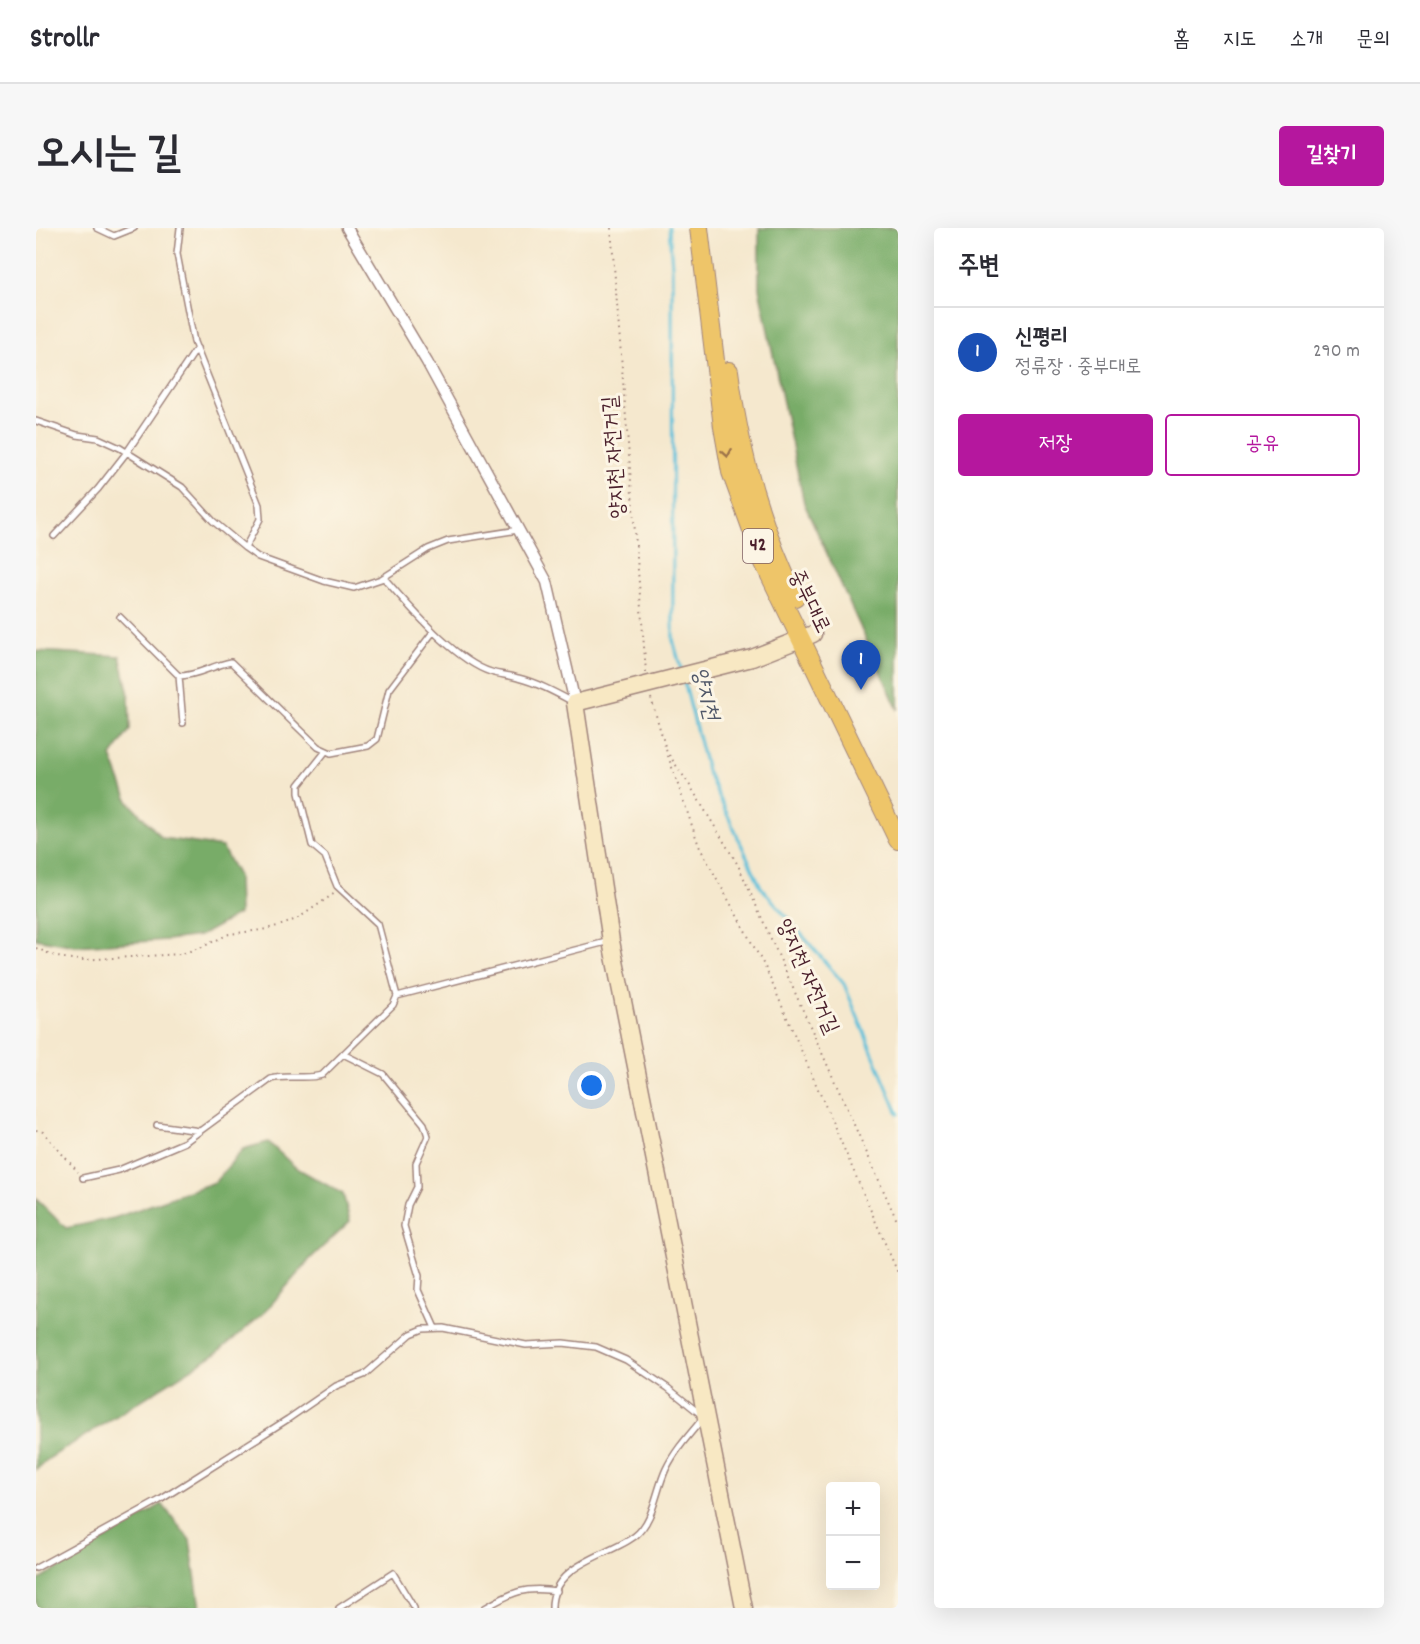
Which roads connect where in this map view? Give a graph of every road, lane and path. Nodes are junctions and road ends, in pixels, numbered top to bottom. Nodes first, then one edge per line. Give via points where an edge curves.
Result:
1 (97, 228) edge
2 (134, 228) edge
3 (180, 228) edge
4 (347, 228) edge
5 (611, 228) edge
6 (699, 228) edge
7 (711, 228) edge
8 (196, 348) junction
9 (36, 422) edge
10 (127, 452) junction
11 (518, 530) junction
12 (54, 536) dead end
13 (245, 548) junction
14 (384, 578) junction
15 (120, 617) dead end
16 (433, 632) junction
17 (808, 637) junction
18 (179, 676) junction
19 (651, 683) junction
20 (575, 703) junction
21 (183, 723) dead end
22 (326, 751) junction
23 (667, 753) junction
24 (898, 812) edge
25 (898, 840) edge
26 (340, 889) junction
27 (611, 941) junction
28 (36, 948) edge
29 (397, 996) junction
30 (343, 1054) junction
31 (157, 1125) dead end
32 (36, 1130) edge
33 (200, 1131) junction
34 (84, 1178) joint
35 (898, 1223) edge
36 (898, 1273) edge
37 (435, 1328) junction
38 (704, 1417) junction
39 (36, 1568) edge
40 (557, 1592) junction
41 (339, 1608) edge
42 (414, 1608) edge
43 (485, 1608) edge
44 (552, 1608) edge
45 (744, 1608) edge

1 - 2 lane via 114,237
3 - 8 lane via 177,254
4 - 11 street via 427,362
5 - 19 path, 양지천 자전거길
6 -> 17 main road, 중부대로 / 42 via 731,472 764,563
7 - 17 main road, 중부대로 / 42 via 736,423 750,483
8 - 10 lane
8 - 13 lane via 259,505 260,519
9 - 10 lane via 98,438
10 - 12 lane
10 - 13 lane via 182,487
11 - 14 lane via 428,549
11 - 20 street via 547,582
13 - 14 lane via 258,557 354,588
14 - 16 lane
15 - 18 lane
16 - 20 lane via 490,672 548,688
16 - 22 lane via 389,690 377,739 368,746
17 - 19 street via 752,658
17 - 24 main road, 중부대로 / 42
17 - 25 main road, 중부대로 / 42
18 - 21 lane
18 - 22 lane via 231,662
19 - 20 street
19 - 23 path, 양지천 자전거길
20 - 27 street
22 - 26 lane via 299,785 299,793 312,845 325,856
23 - 35 path, 양지천 자전거길 via 738,865
23 - 36 path, 양지천 자전거길 via 699,846 765,967
26 - 28 path via 285,924 229,934 181,954 80,960 57,957
26 - 29 lane via 378,924
27 - 29 lane
27 - 38 street
29 - 30 lane via 393,1005
30 - 33 lane via 322,1075 271,1079
30 - 37 lane via 383,1074 424,1124 428,1136 416,1163 417,1186 404,1226 419,1276 418,1290
31 - 33 lane
32 - 34 path via 43,1132
33 - 34 lane via 185,1142 119,1170
37 - 38 lane via 525,1345 563,1343 596,1347 626,1360
37 - 39 lane via 411,1335 364,1375 336,1386 160,1500
38 - 40 lane via 666,1470 646,1524 635,1536 579,1564
38 - 45 street
40 - 43 lane via 534,1587
40 - 44 lane
41 - 42 lane via 393,1573

